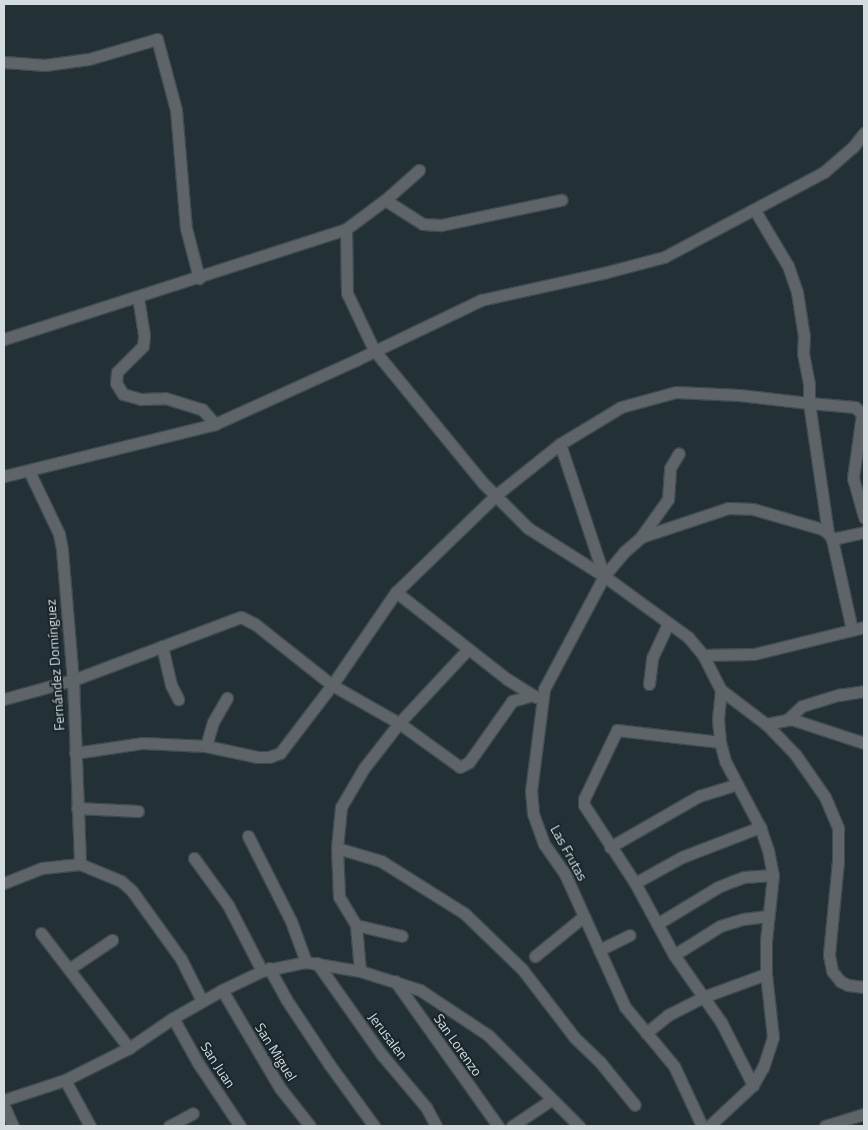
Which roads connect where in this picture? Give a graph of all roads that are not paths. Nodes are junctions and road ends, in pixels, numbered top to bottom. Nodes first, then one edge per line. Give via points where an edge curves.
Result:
1 (4, 62) edge
2 (864, 133) edge
3 (419, 170) dead end
4 (385, 200) junction
5 (561, 200) dead end
6 (754, 209) junction
7 (346, 229) junction
8 (199, 278) junction
9 (138, 297) junction
10 (4, 339) edge
11 (374, 350) junction
12 (809, 403) junction
13 (215, 424) junction
14 (861, 437) edge
15 (560, 444) junction
16 (679, 452) dead end
17 (30, 471) junction
18 (4, 476) edge
19 (496, 495) junction
20 (864, 516) edge
21 (864, 532) edge
22 (830, 536) junction
23 (641, 537) junction
24 (604, 576) junction
25 (396, 592) junction
26 (668, 623) junction
27 (864, 627) edge
28 (852, 630) junction
29 (162, 646) junction
30 (468, 649) junction
31 (703, 654) junction
32 (73, 680) junction
33 (649, 684) dead end
34 (332, 685) junction
35 (721, 690) junction
36 (864, 691) edge
37 (227, 698) dead end
38 (538, 698) junction
39 (4, 699) edge
40 (178, 700) dead end
41 (788, 719) junction
42 (399, 723) junction
43 (766, 724) junction
44 (720, 742) junction
45 (864, 743) edge
46 (206, 746) junction
47 (75, 753) junction
48 (736, 785) junction
49 (77, 808) junction
50 (138, 811) dead end
51 (760, 827) junction
52 (248, 836) dead end
53 (610, 847) junction
54 (337, 848) junction
55 (194, 858) dead end
56 (80, 864) junction
57 (773, 875) junction
58 (4, 883) edge
59 (635, 883) junction
60 (584, 916) junction
61 (768, 916) junction
62 (657, 924) junction
63 (356, 925) junction
64 (41, 933) dead end
65 (630, 935) dead end
66 (402, 936) dead end
67 (112, 940) dead end
68 (599, 950) junction
69 (674, 955) junction
70 (536, 956) dead end
71 (312, 963) junction
72 (69, 969) junction
73 (266, 969) junction
74 (360, 971) junction
75 (766, 974) junction
76 (394, 980) junction
77 (864, 987) edge
78 (222, 990) junction
79 (703, 997) junction
80 (202, 1002) junction
81 (173, 1018) junction
82 (646, 1033) junction
83 (129, 1048) junction
84 (65, 1080) junction
85 (753, 1085) junction
86 (4, 1100) edge
87 (551, 1100) junction
88 (635, 1104) dead end
89 (4, 1106) edge
90 (193, 1113) dead end
91 (864, 1114) edge
92 (13, 1126) edge
93 (90, 1126) edge
94 (169, 1126) edge
95 (240, 1126) edge
96 (310, 1126) edge
97 (374, 1126) edge
98 (436, 1126) edge
99 (498, 1126) edge
100 (512, 1126) edge
101 (579, 1126) edge
102 (702, 1126) edge
103 (709, 1126) edge
104 (825, 1126) edge

1 - 8 street via 45,65 89,59 157,39 176,110 186,228
2 - 6 street via 824,172
3 - 4 street
4 - 5 street via 423,224 441,225
4 - 7 street
6 - 11 street via 664,257 481,300
6 - 12 street via 788,266 797,292
7 - 8 street
7 - 11 street via 347,293
8 - 9 street
9 - 10 street
9 - 13 street via 143,346 117,372 116,383 123,394 141,399 165,398 202,409
11 - 13 street
11 - 19 street
12 - 14 street via 860,409
12 - 15 street via 676,392 620,407
12 - 22 street
13 - 17 street
14 - 20 street via 853,478
15 - 19 street
15 - 24 street
16 - 23 street, Las Frutas via 670,468 668,499
17 - 18 street
17 - 32 street, Fernández Domínguez via 59,534
19 - 24 street via 528,528
19 - 25 street
21 - 22 street
22 - 23 street via 822,529 753,509 728,508
22 - 28 street
23 - 24 street, Las Frutas
24 - 26 street
24 - 38 street, Las Frutas
25 - 30 street
25 - 34 street
26 - 31 street via 688,637
26 - 33 street via 652,658
27 - 28 street
28 - 31 street via 754,654
29 - 32 street
29 - 34 street via 241,617 255,624
29 - 40 street
30 - 38 street
30 - 42 street
31 - 35 street
32 - 39 street
32 - 47 street, Fernández Domínguez
34 - 42 street
34 - 46 street via 280,752 269,757 257,757
35 - 43 street
35 - 44 street
36 - 41 street via 802,706
37 - 46 street via 212,722
38 - 42 street via 512,701 469,762 460,767
38 - 60 street, Las Frutas via 533,813 544,844 565,874
41 - 43 street
41 - 45 street via 805,721
42 - 54 street via 364,768 341,807
43 - 77 street via 795,754 825,797 838,828 830,955 832,971 840,981
44 - 48 street
44 - 53 street via 618,730 584,799 586,809
46 - 47 street via 143,743
47 - 49 street, Fernández Domínguez
48 - 51 street
48 - 53 street via 699,796
49 - 50 street
49 - 56 street, Fernández Domínguez
51 - 57 street
51 - 59 street via 682,857
52 - 71 street, Jerusalen
53 - 59 street
54 - 63 street via 339,897
54 - 88 street via 382,861 464,912 522,969 574,1038 600,1062
55 - 73 street via 228,905
56 - 58 street via 42,868
56 - 80 street via 121,881 132,891 181,959
57 - 61 street
57 - 62 street via 744,877 718,887
59 - 62 street
60 - 68 street, Las Frutas
60 - 70 street
61 - 69 street via 720,926
61 - 75 street
62 - 69 street
63 - 66 street
63 - 74 street
64 - 72 street
65 - 68 street
67 - 72 street
68 - 82 street, Las Frutas via 625,1007
69 - 79 street
71 - 73 street
71 - 74 street
71 - 98 street, Jerusalen via 426,1107
72 - 83 street
73 - 78 street
73 - 97 street
74 - 76 street
75 - 79 street
75 - 85 street via 773,1036
76 - 87 street via 420,990 488,1035
76 - 99 street, San Lorenzo
78 - 80 street
78 - 96 street, San Miguel via 280,1088
79 - 82 street via 668,1015
79 - 85 street via 721,1022
80 - 81 street
81 - 83 street
81 - 95 street, San Juan
82 - 102 street, Las Frutas via 674,1066
83 - 84 street
84 - 86 street
84 - 93 street
85 - 103 street
87 - 100 street
87 - 101 street
89 - 92 street
90 - 94 street
91 - 104 street

